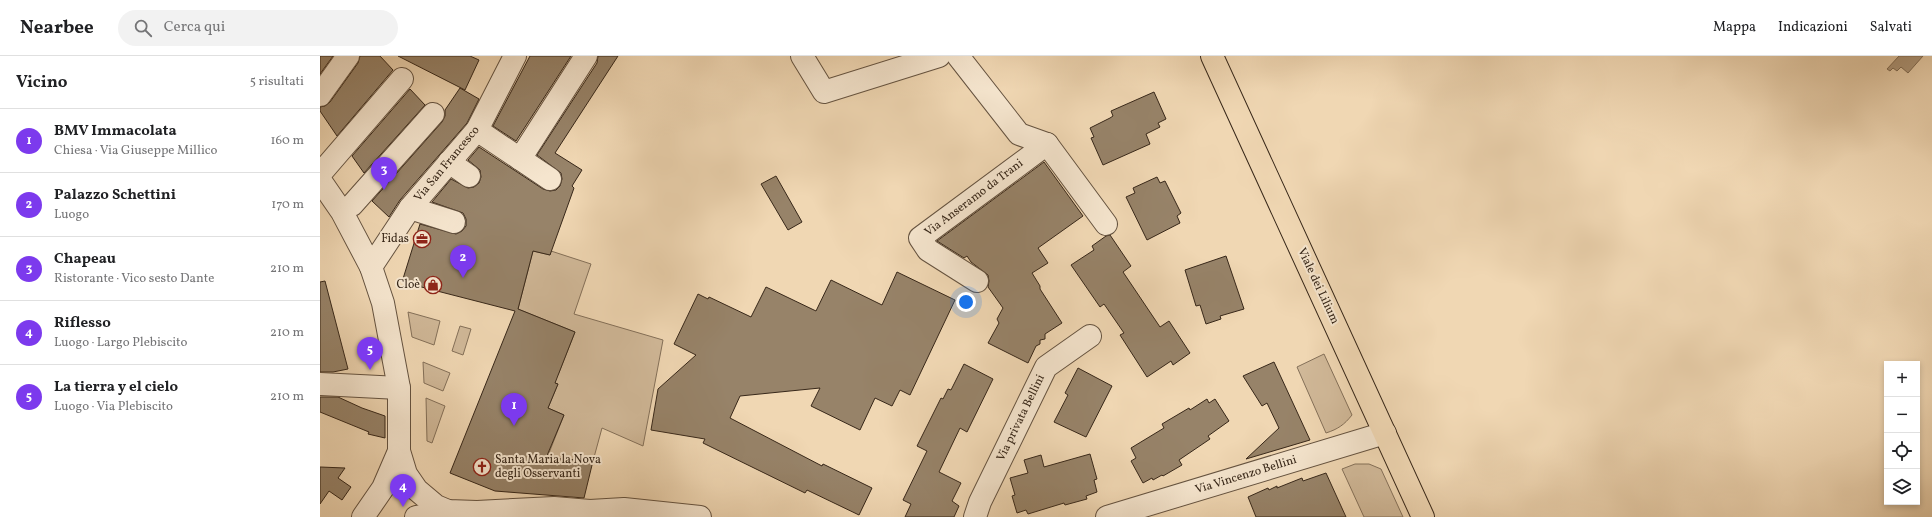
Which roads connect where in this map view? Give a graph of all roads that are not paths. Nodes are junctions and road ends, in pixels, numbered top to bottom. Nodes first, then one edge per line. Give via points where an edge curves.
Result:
1 (348, 56) edge
2 (515, 56) edge
3 (586, 56) edge
4 (802, 56) edge
5 (939, 56) edge
6 (958, 56) edge
7 (1212, 56) edge
8 (402, 79) dead end
9 (320, 95) edge
10 (433, 114) dead end
11 (477, 130) junction
12 (1047, 144) junction
13 (520, 159) junction
14 (449, 162) junction
15 (320, 174) edge
16 (469, 176) dead end
17 (550, 179) dead end
18 (320, 180) edge
19 (352, 205) dead end
20 (410, 208) junction
21 (454, 222) dead end
22 (1106, 224) dead end
23 (370, 267) junction
24 (977, 281) dead end
25 (1090, 336) dead end
26 (320, 384) edge
27 (400, 396) junction
28 (1385, 433) junction
29 (400, 450) junction
30 (448, 511) junction
31 (478, 514) edge
32 (591, 514) edge
33 (370, 517) edge
34 (416, 517) edge
35 (700, 517) edge
36 (975, 517) edge
37 (1106, 517) edge
38 (1423, 517) edge

1 - 9 street
2 - 11 street, Via San Francesco
3 - 13 street
4 - 5 street via 824,92
6 - 12 street via 1019,134
7 - 28 main road, Viale dei Lilium
8 - 15 street
10 - 19 street
11 - 13 street
11 - 14 street, Via San Francesco
12 - 22 street
12 - 24 street, Via Anseramo da Trani via 920,238 928,250
13 - 17 street
14 - 16 street
14 - 20 street, Via San Francesco
18 - 23 street via 342,212
20 - 21 street
20 - 23 street, Via San Francesco
23 - 27 street via 385,310
25 - 36 street, Via privata Bellini via 1046,367
26 - 27 street
27 - 29 street
28 - 37 street, Via Vincenzo Bellini
28 - 38 main road, Viale dei Lilium
29 - 30 street via 406,474 417,490 436,506
29 - 33 street
30 - 31 street
30 - 34 street
31 - 32 street via 554,508
32 - 35 street via 624,510

